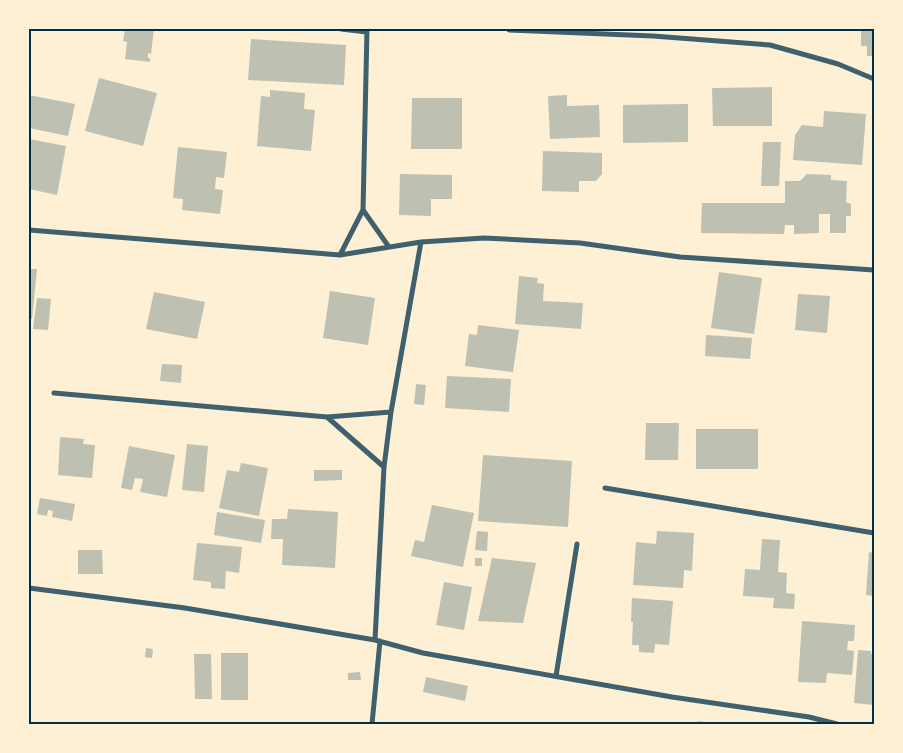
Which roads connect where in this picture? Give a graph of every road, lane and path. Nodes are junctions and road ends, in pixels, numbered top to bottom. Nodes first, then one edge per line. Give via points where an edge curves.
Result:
1 (341, 29) edge
2 (367, 30) edge
3 (509, 30) edge
4 (874, 79) edge
5 (363, 210) junction
6 (29, 230) edge
7 (421, 242) junction
8 (389, 248) junction
9 (340, 255) junction
10 (874, 270) edge
11 (54, 393) dead end
12 (391, 412) junction
13 (327, 417) junction
14 (384, 467) junction
15 (605, 488) dead end
16 (874, 533) edge
17 (577, 544) dead end
18 (29, 588) edge
19 (377, 641) junction
20 (556, 676) junction
21 (372, 724) edge
22 (837, 724) edge

1 - 2 street
2 - 5 street
3 - 4 street via 770,45 838,64
5 - 8 street
5 - 9 street
6 - 9 street
7 - 8 street
7 - 10 street via 484,238 580,243 680,257
7 - 12 street
8 - 9 street
11 - 13 street
12 - 13 street
12 - 14 street
13 - 14 street
14 - 19 street
15 - 16 street
17 - 20 street
18 - 19 street via 185,608
19 - 20 street
19 - 21 street
20 - 22 street

